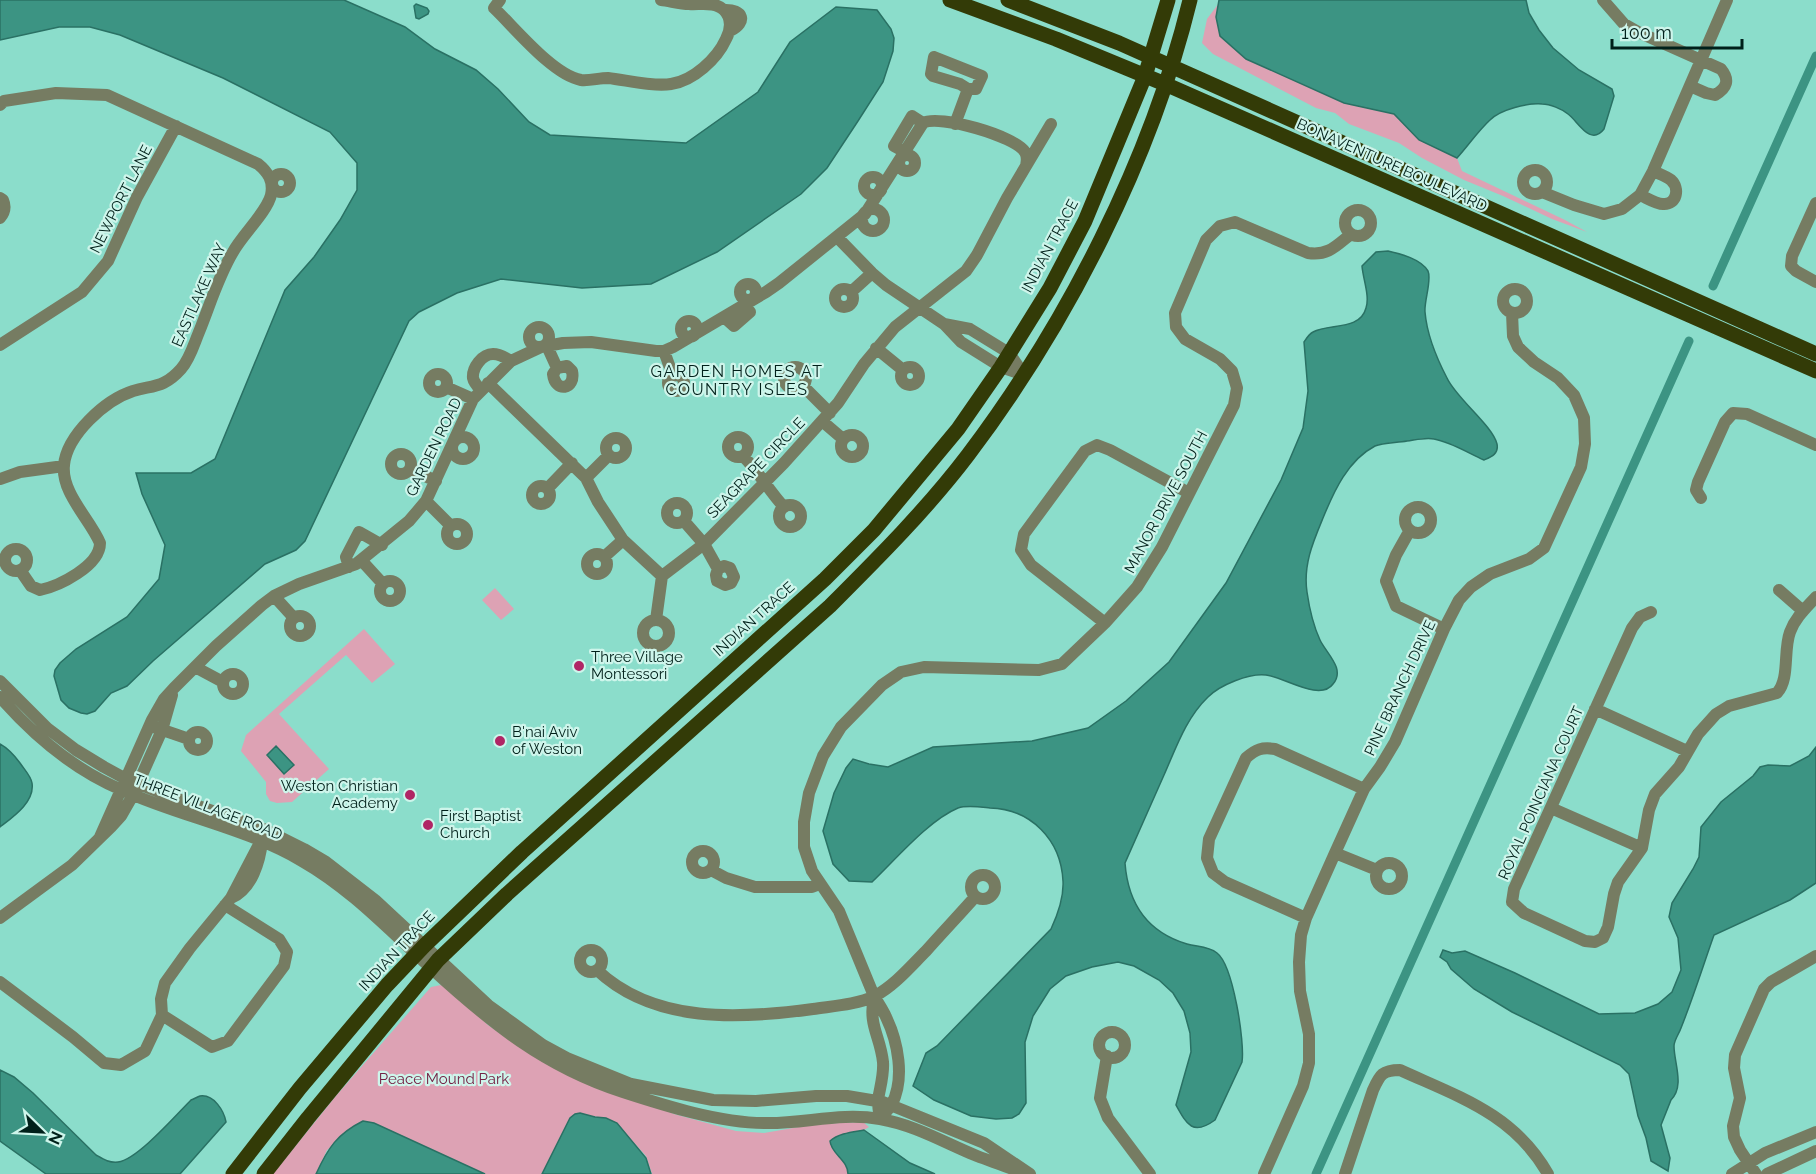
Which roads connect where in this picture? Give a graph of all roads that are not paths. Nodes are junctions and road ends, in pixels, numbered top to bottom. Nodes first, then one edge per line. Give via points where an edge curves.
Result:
1 (662, 0) edge
2 (950, 0) edge
3 (1008, 0) edge
4 (1168, 0) edge
5 (1190, 0) edge
6 (1603, 0) edge
7 (1727, 0) edge
8 (493, 3) edge
9 (1152, 57) junction
10 (1701, 60) junction
11 (1171, 66) junction
12 (1145, 76) junction
13 (1165, 84) junction
14 (1690, 86) junction
15 (968, 89) dead end
16 (0, 105) edge
17 (955, 124) junction
18 (1051, 124) dead end
19 (176, 126) junction
20 (1024, 170) junction
21 (1653, 171) junction
22 (1542, 192) dead end
23 (1640, 195) junction
24 (0, 198) edge
25 (1816, 203) edge
26 (0, 218) edge
27 (1351, 234) dead end
28 (837, 237) junction
29 (872, 273) junction
30 (1816, 282) edge
31 (850, 292) dead end
32 (919, 306) junction
33 (1512, 313) dead end
34 (944, 324) junction
35 (0, 345) edge
36 (544, 346) junction
37 (876, 348) junction
38 (664, 351) junction
39 (1009, 353) junction
40 (1816, 354) edge
41 (511, 362) junction
42 (1001, 367) junction
43 (556, 368) dead end
44 (903, 370) dead end
45 (1816, 371) edge
46 (1024, 375) junction
47 (673, 376) dead end
48 (803, 386) dead end
49 (446, 387) dead end
50 (481, 391) junction
51 (826, 417) junction
52 (843, 439) dead end
53 (1816, 445) edge
54 (609, 455) dead end
55 (743, 456) dead end
56 (572, 463) junction
57 (64, 466) junction
58 (410, 469) dead end
59 (586, 478) junction
60 (0, 479) edge
61 (436, 481) junction
62 (765, 482) junction
63 (548, 488) dead end
64 (1189, 493) junction
65 (1701, 498) dead end
66 (426, 501) junction
67 (784, 507) dead end
68 (684, 521) dead end
69 (451, 526) dead end
70 (1410, 530) dead end
71 (623, 540) junction
72 (382, 544) junction
73 (704, 544) junction
74 (604, 558) dead end
75 (362, 561) junction
76 (349, 567) junction
77 (718, 569) dead end
78 (20, 570) dead end
79 (662, 576) junction
80 (383, 584) dead end
81 (1779, 590) dead end
82 (274, 596) junction
83 (1816, 597) edge
84 (1803, 611) junction
85 (1651, 612) dead end
86 (294, 618) dead end
87 (656, 620) dead end
88 (1105, 623) junction
89 (1444, 629) junction
90 (195, 667) junction
91 (0, 681) edge
92 (223, 682) dead end
93 (0, 697) edge
94 (1595, 709) junction
95 (156, 727) junction
96 (189, 739) dead end
97 (1687, 751) junction
98 (130, 787) junction
99 (1364, 789) junction
100 (1551, 808) junction
101 (264, 835) junction
102 (1642, 848) junction
103 (1335, 852) junction
104 (711, 870) dead end
105 (1377, 870) dead end
106 (820, 884) junction
107 (975, 897) dead end
108 (228, 902) junction
109 (0, 918) edge
110 (1306, 918) junction
111 (420, 950) junction
112 (1816, 956) edge
113 (435, 964) junction
114 (597, 970) dead end
115 (0, 982) edge
116 (874, 996) junction
117 (162, 1015) junction
118 (1107, 1056) dead end
119 (734, 1100) junction
120 (878, 1101) junction
121 (892, 1105) junction
122 (880, 1119) junction
123 (734, 1121) junction
124 (1810, 1134) edge
125 (1814, 1155) edge
126 (1749, 1163) junction
127 (233, 1174) edge
128 (264, 1174) edge
129 (1029, 1174) edge
130 (1150, 1174) edge
131 (1264, 1174) edge
132 (1345, 1174) edge
133 (1548, 1174) edge
134 (1732, 1174) edge
135 (1756, 1174) edge
136 (1767, 1174) edge

1 - 8 street via 718,7 729,19 730,31 724,46 712,60 686,79 671,84 605,78 581,80 557,70
2 - 12 main road, BONAVENTURE BOULEVARD
3 - 9 main road, BONAVENTURE BOULEVARD
4 - 9 main road, INDIAN TRACE
5 - 11 main road
6 - 10 street via 1624,24
7 - 10 street
9 - 11 main road, BONAVENTURE BOULEVARD
9 - 12 main road, INDIAN TRACE
10 - 14 street
10 - 14 street via 1721,69 1727,83 1715,95
11 - 13 main road
11 - 40 main road, BONAVENTURE BOULEVARD
12 - 13 main road, BONAVENTURE BOULEVARD
12 - 39 main road, INDIAN TRACE via 1085,221 1050,288
13 - 45 main road, BONAVENTURE BOULEVARD
13 - 46 main road via 1126,187 1066,307
14 - 21 street
15 - 17 street
16 - 19 street, EASTLAKE WAY via 4,101 56,93 107,95
17 - 20 street via 1014,143 1026,154
17 - 28 street via 933,120 923,123 865,214
18 - 20 street, SEAGRAPE CIRCLE
19 - 35 street, NEWPORT LANE via 137,196 108,261 82,292
19 - 57 street, EASTLAKE WAY via 258,164 272,182 269,202 233,251 182,368 160,385 112,401 92,417 75,437
20 - 32 street, SEAGRAPE CIRCLE via 972,263
21 - 23 street
21 - 23 street via 1676,186 1674,199 1662,205
22 - 23 street via 1604,214 1622,209
24 - 26 street via 5,206
25 - 30 street via 1791,266
27 - 64 street, MANOR DRIVE SOUTH via 1321,255 1235,222 1220,226 1206,240 1175,313 1176,327 1185,339 1220,359 1232,371 1237,388 1234,405
28 - 29 street
28 - 38 street via 779,283
29 - 31 street
29 - 32 street
32 - 34 street
32 - 37 street, SEAGRAPE CIRCLE
33 - 89 street, PINE BRANCH DRIVE via 1513,336 1518,347 1574,395 1584,418 1581,467 1544,548 1471,587
34 - 39 street via 970,329
34 - 42 street via 961,342
36 - 38 street, GARDEN ROAD via 591,342
36 - 41 street, GARDEN ROAD
36 - 43 street
37 - 44 street
37 - 51 street, SEAGRAPE CIRCLE
38 - 47 street
39 - 42 main road, INDIAN TRACE
39 - 46 street
41 - 50 street, GARDEN ROAD
41 - 50 street via 493,354 482,358 473,375
42 - 46 street
42 - 111 main road, INDIAN TRACE via 958,429 874,530
46 - 113 main road via 968,456 921,512 830,606 507,894
48 - 51 street
49 - 50 street
50 - 56 street
50 - 61 street, GARDEN ROAD
51 - 52 street
51 - 62 street, SEAGRAPE CIRCLE
53 - 65 street via 1747,414 1733,413 1725,422 1697,486
54 - 59 street
55 - 62 street
56 - 59 street
56 - 63 street
57 - 60 street
57 - 78 street via 73,498 100,543 98,553 87,566 57,585 40,590 31,586
58 - 61 street
59 - 71 street
61 - 66 street, GARDEN ROAD
62 - 67 street
62 - 73 street, SEAGRAPE CIRCLE
64 - 88 street, MANOR DRIVE SOUTH via 1137,587
64 - 88 street via 1097,445 1085,451 1024,534 1021,550 1031,565
66 - 69 street
66 - 72 street, GARDEN ROAD
68 - 73 street
70 - 89 street via 1386,581 1396,606
71 - 74 street
71 - 79 street
72 - 75 street, GARDEN ROAD
72 - 76 street via 359,532 346,557
73 - 77 street
73 - 79 street, SEAGRAPE CIRCLE
75 - 76 street, GARDEN ROAD
75 - 80 street
76 - 82 street, GARDEN ROAD
79 - 87 street
81 - 84 street
82 - 86 street
82 - 90 street, GARDEN ROAD
83 - 84 street
84 - 97 street via 1790,632 1782,687 1777,693 1729,706 1716,714
85 - 94 street, ROYAL POINCIANA COURT via 1640,616 1632,628
88 - 106 street, MANOR DRIVE SOUTH via 1062,664 1040,670 924,667 901,672 882,685 841,728 823,756 809,793 804,847
89 - 99 street, PINE BRANCH DRIVE via 1395,742
90 - 92 street
90 - 95 street, GARDEN ROAD via 174,688
91 - 98 street, THREE VILLAGE ROAD via 47,729
93 - 98 street, THREE VILLAGE ROAD via 40,738 70,760
94 - 97 street
94 - 100 street, ROYAL POINCIANA COURT
95 - 96 street
95 - 98 street, GARDEN ROAD
97 - 102 street via 1679,767 1655,794
98 - 101 street, THREE VILLAGE ROAD
98 - 109 street, GARDEN ROAD via 100,837 72,865
99 - 103 street, PINE BRANCH DRIVE
99 - 110 street via 1275,749 1254,750 1246,758 1209,839 1207,858 1213,873
100 - 102 street
100 - 102 street, ROYAL POINCIANA COURT via 1512,902 1524,913 1585,941 1603,938 1618,882
101 - 108 street via 252,877 241,893
101 - 111 street, THREE VILLAGE ROAD via 342,888
103 - 105 street
103 - 110 street, PINE BRANCH DRIVE
104 - 106 street via 755,887
106 - 116 street, MANOR DRIVE SOUTH via 839,911
107 - 116 street via 895,982
108 - 117 street via 165,983
108 - 117 street via 279,939 287,952 284,966 228,1041 212,1047
110 - 131 street, PINE BRANCH DRIVE via 1299,962 1309,1063 1303,1086
111 - 113 street, THREE VILLAGE ROAD
111 - 127 main road, INDIAN TRACE via 300,1088
112 - 126 street via 1764,989 1735,1055 1740,1098 1733,1131
113 - 119 street, THREE VILLAGE ROAD via 543,1045 567,1058 631,1084 713,1100
113 - 123 street, THREE VILLAGE ROAD via 489,1019 559,1066 627,1094
113 - 128 main road
114 - 116 street via 619,989 647,1001 681,1011 721,1015 784,1013 848,1004
115 - 117 street via 104,1063 122,1065 145,1052
116 - 120 street, MANOR DRIVE SOUTH via 872,1023 883,1063
116 - 121 street, MANOR DRIVE SOUTH via 895,1043 899,1070
118 - 130 street via 1100,1098 1108,1118
119 - 120 street, THREE VILLAGE ROAD via 847,1096
119 - 123 street
120 - 121 street, THREE VILLAGE ROAD
120 - 122 street, MANOR DRIVE SOUTH
121 - 122 street, MANOR DRIVE SOUTH
121 - 129 street, THREE VILLAGE ROAD via 984,1143
122 - 123 street, THREE VILLAGE ROAD via 843,1116 785,1123
122 - 129 street, THREE VILLAGE ROAD
124 - 125 street
124 - 126 street
125 - 136 street
126 - 134 street
126 - 135 street
132 - 133 street via 1373,1090 1387,1070 1400,1070 1493,1115 1527,1144

